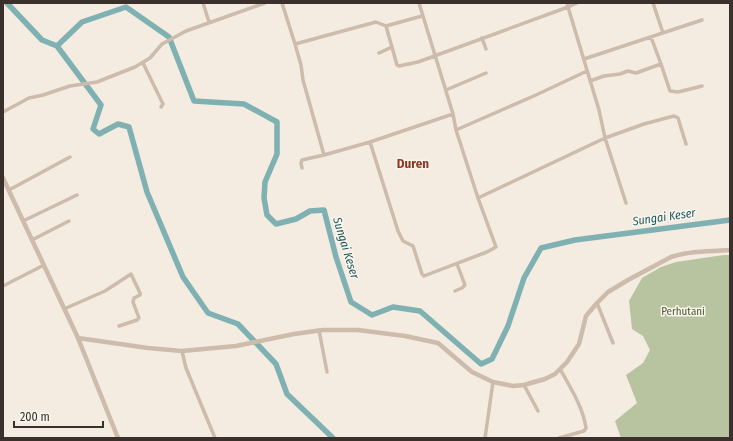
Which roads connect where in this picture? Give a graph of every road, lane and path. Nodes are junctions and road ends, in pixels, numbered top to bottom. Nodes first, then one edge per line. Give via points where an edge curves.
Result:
1 (204, 3) edge
2 (265, 3) edge
3 (282, 3) edge
4 (419, 3) edge
5 (577, 3) edge
6 (653, 3) edge
7 (567, 5) edge
8 (422, 16) junction
9 (702, 20) dead end
10 (209, 22) junction
11 (386, 26) junction
12 (663, 33) junction
13 (651, 37) junction
14 (482, 38) junction
15 (295, 44) junction
16 (392, 47) junction
17 (486, 49) dead end
18 (379, 53) dead end
19 (435, 56) junction
20 (584, 59) junction
21 (143, 63) junction
22 (661, 64) junction
23 (587, 72) junction
24 (486, 73) dead end
25 (590, 81) junction
26 (702, 86) dead end
27 (446, 90) junction
28 (161, 107) dead end
29 (3, 112) edge
30 (453, 114) junction
31 (456, 130) junction
32 (605, 138) junction
33 (370, 142) junction
34 (686, 144) dead end
35 (324, 155) junction
36 (70, 157) dead end
37 (302, 168) dead end
38 (3, 178) edge
39 (9, 190) junction
40 (77, 195) dead end
41 (478, 198) junction
42 (626, 203) dead end
43 (23, 221) junction
44 (70, 221) dead end
45 (32, 240) junction
46 (730, 250) edge
47 (457, 264) junction
48 (44, 265) junction
49 (3, 286) edge
50 (455, 291) dead end
51 (597, 303) junction
52 (64, 308) junction
53 (119, 326) dead end
54 (319, 330) junction
55 (78, 338) junction
56 (613, 343) dead end
57 (182, 351) junction
58 (560, 369) junction
59 (327, 372) dead end
60 (493, 382) junction
61 (524, 385) junction
62 (538, 410) dead end
63 (118, 438) edge
64 (216, 438) edge
65 (485, 438) edge
66 (559, 438) edge

1 - 10 street
2 - 10 street
3 - 15 street
4 - 8 street
5 - 7 street
6 - 12 street
7 - 14 street
7 - 20 street
8 - 11 street
8 - 19 street
9 - 12 street
10 - 21 street via 162,44
11 - 15 street via 376,22
11 - 16 street
12 - 13 street
13 - 20 street
13 - 22 street
14 - 17 street
14 - 19 street
15 - 35 street
16 - 18 street
16 - 19 street via 399,66
19 - 27 street
20 - 23 street
21 - 28 street via 163,104
21 - 29 street via 107,78 29,98
22 - 25 street via 636,73 628,71
22 - 26 street via 670,91 678,92
23 - 25 street
23 - 31 street
24 - 27 street
25 - 32 street
27 - 30 street
30 - 31 street
30 - 33 street
31 - 41 street
32 - 34 street via 674,116 678,118
32 - 41 street
32 - 42 street
33 - 35 street
33 - 47 street via 398,231 403,241 413,246 422,274
35 - 37 street via 302,160
36 - 39 street
38 - 39 street
39 - 43 street
40 - 43 street
41 - 47 street via 496,247
43 - 45 street
44 - 45 street
45 - 48 street
46 - 51 street via 671,257 608,292
47 - 50 street via 465,285
48 - 49 street
48 - 52 street
51 - 56 street
51 - 58 street via 586,316 576,351
52 - 53 street via 105,291 131,274 140,293 133,302 139,318
52 - 55 street
54 - 57 street via 254,343
54 - 59 street
54 - 60 street via 358,330 429,340 443,346 472,372
55 - 57 street
55 - 63 street
57 - 64 street via 186,368
58 - 61 street via 540,381
58 - 66 street via 580,408 586,428 584,431
60 - 61 street via 513,386
60 - 65 street
61 - 62 street

